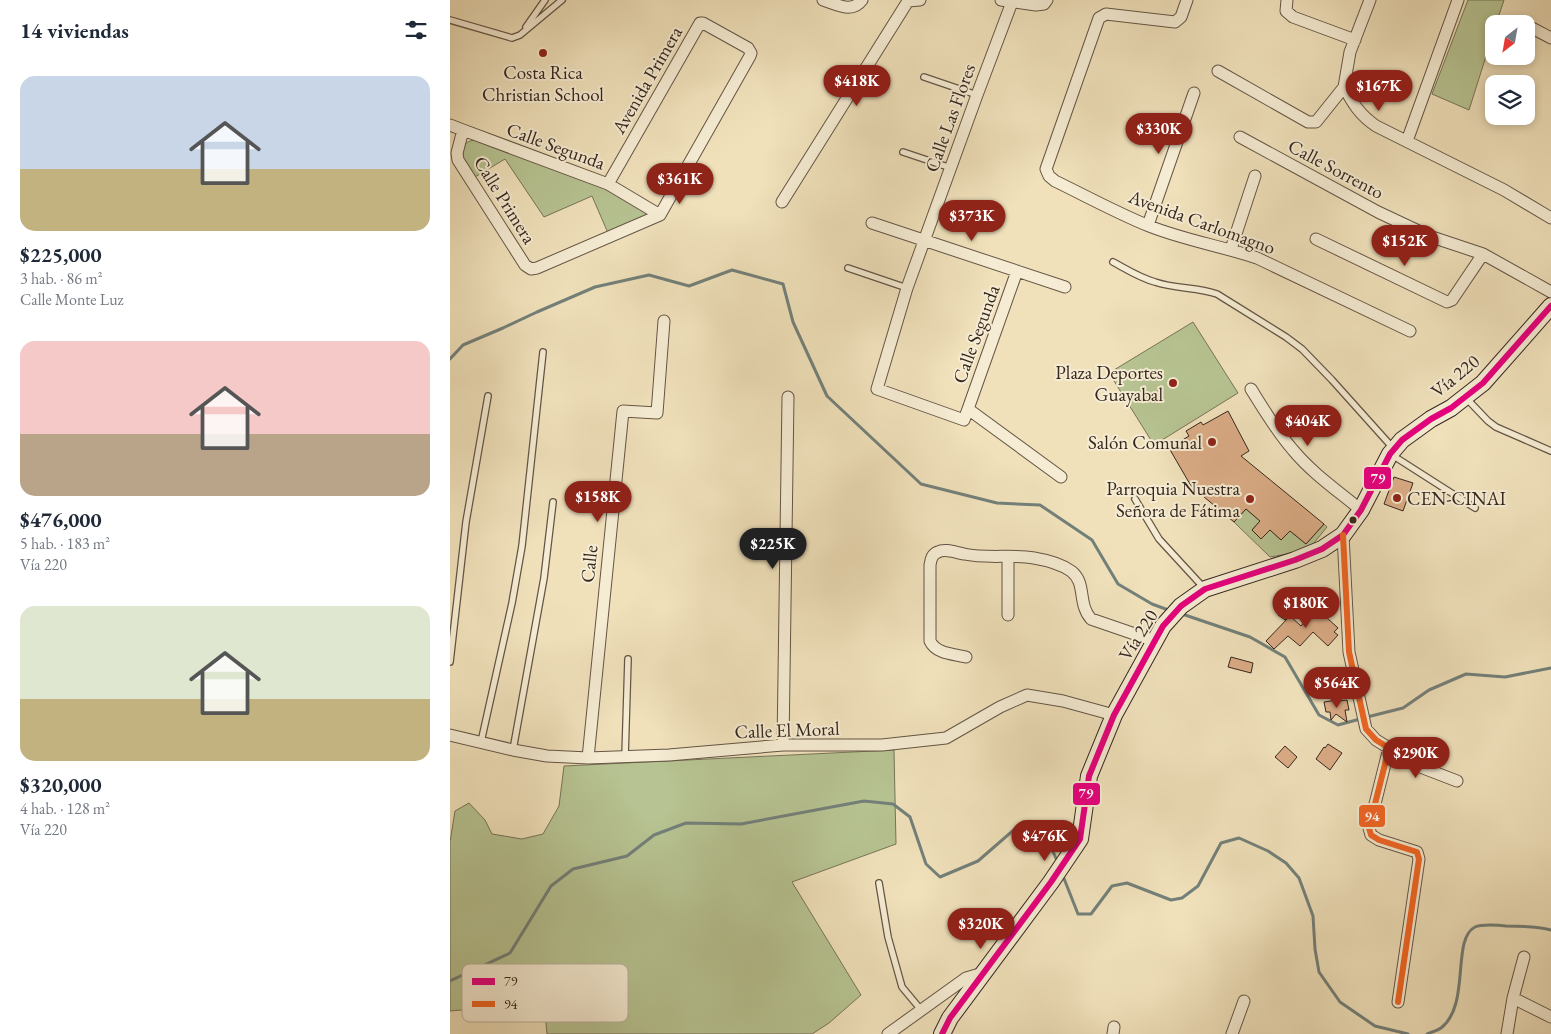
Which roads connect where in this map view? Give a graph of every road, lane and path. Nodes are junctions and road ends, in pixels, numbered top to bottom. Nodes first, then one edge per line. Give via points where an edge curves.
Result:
1 (544, 0) edge
2 (562, 0) edge
3 (823, 0) edge
4 (862, 0) edge
5 (920, 0) edge
6 (1047, 0) edge
7 (1187, 0) edge
8 (1370, 0) edge
9 (1458, 0) edge
10 (1007, 1) edge
11 (1287, 6) edge
12 (450, 20) edge
13 (1535, 30) edge
14 (523, 33) junction
15 (1551, 38) edge
16 (1355, 40) junction
17 (1218, 70) dead end
18 (924, 77) dead end
19 (1344, 87) junction
20 (1194, 93) dead end
21 (977, 95) junction
22 (450, 125) edge
23 (463, 130) junction
24 (1240, 137) dead end
25 (1407, 141) junction
26 (903, 152) dead end
27 (951, 168) junction
28 (1255, 176) dead end
29 (608, 184) junction
30 (782, 202) dead end
31 (660, 215) junction
32 (1551, 218) edge
33 (872, 223) dead end
34 (1148, 225) junction
35 (924, 240) junction
36 (1316, 240) dead end
37 (1231, 250) junction
38 (1483, 254) junction
39 (1113, 262) dead end
40 (848, 268) dead end
41 (1017, 271) junction
42 (1064, 286) dead end
43 (907, 288) junction
44 (1551, 292) edge
45 (1551, 306) edge
46 (664, 321) dead end
47 (1410, 331) dead end
48 (543, 352) dead end
49 (1251, 389) dead end
50 (488, 396) dead end
51 (788, 397) dead end
52 (1465, 397) junction
53 (968, 409) junction
54 (1551, 451) edge
55 (1392, 452) junction
56 (1061, 477) dead end
57 (1135, 499) dead end
58 (553, 502) dead end
59 (1475, 508) dead end
60 (1361, 510) junction
61 (1343, 535) junction
62 (1008, 557) junction
63 (1205, 589) junction
64 (1008, 615) dead end
65 (1155, 641) junction
66 (966, 657) dead end
67 (628, 660) dead end
68 (450, 662) edge
69 (1114, 715) junction
70 (450, 735) edge
71 (481, 742) junction
72 (783, 745) junction
73 (1389, 748) junction
74 (513, 750) junction
75 (625, 756) junction
76 (588, 758) junction
77 (1457, 781) dead end
78 (879, 883) dead end
79 (1524, 957) dead end
80 (983, 973) junction
81 (1513, 998) junction
82 (1244, 1001) dead end
83 (1398, 1002) dead end
84 (922, 1011) junction
85 (1551, 1017) edge
86 (888, 1034) edge
87 (942, 1034) edge
88 (1232, 1034) edge
89 (1507, 1034) edge

1 - 14 lane
2 - 14 lane
3 - 4 street via 850,8
5 - 30 street via 908,1
6 - 10 street via 1036,5
7 - 34 street, Avenida Carlomagno via 1181,17 1175,22 1106,14 1098,18 1046,169 1055,181
8 - 16 street
9 - 25 street
10 - 21 street, Calle Las Flores
11 - 16 street via 1293,17
12 - 14 lane via 512,38
13 - 15 street
16 - 19 street
17 - 19 street via 1308,122 1316,122
18 - 21 lane
19 - 25 street via 1364,118
20 - 34 street
21 - 27 street, Calle Las Flores
22 - 23 street
23 - 29 street, Calle Segunda
23 - 31 street, Calle Primera via 458,160 525,265 531,269
24 - 38 street, Calle Sorrento via 1378,212 1429,236
25 - 32 street via 1504,190
26 - 27 lane
27 - 35 street, Calle Las Flores
28 - 37 street
29 - 31 street, Calle Segunda
29 - 31 street, Avenida Primera via 698,26 703,23 748,48 751,53
33 - 35 street
34 - 37 street, Avenida Carlomagno
35 - 41 street
35 - 43 street, Calle Las Flores
36 - 38 street via 1447,302 1452,300
37 - 47 street, Avenida Carlomagno via 1256,258
38 - 44 street, Calle Sorrento
39 - 55 lane via 1156,283 1217,294 1286,337 1326,374
40 - 43 lane
41 - 42 street
41 - 53 street, Calle Segunda
43 - 53 street, Calle Las Flores via 877,389 964,420
45 - 52 main road, Vía 220 via 1483,383
46 - 76 street, Calle via 657,413 622,411
48 - 71 lane via 522,546
49 - 60 street via 1294,451
50 - 68 lane via 466,522
51 - 72 street
52 - 54 lane via 1496,427
52 - 55 main road, Vía 220 via 1402,440
53 - 56 street
55 - 59 lane
55 - 60 main road, Vía 220
57 - 63 lane via 1159,539
58 - 74 lane via 544,578
60 - 61 main road, Vía 220
61 - 63 main road, Vía 220 via 1322,549 1295,560
61 - 73 street via 1349,652 1366,729
62 - 64 street
62 - 65 street via 1034,558 1072,572 1078,578 1082,603 1091,619
62 - 66 street via 976,557 944,551 932,557 930,641 938,651
63 - 65 main road, Vía 220 via 1181,606 1163,626
65 - 69 main road, Vía 220
67 - 75 lane
69 - 72 street, Calle El Moral via 1027,695 946,738 882,745
69 - 80 main road, Vía 220 via 1089,776 1080,839
70 - 71 street, Calle El Moral
71 - 74 street, Calle El Moral
72 - 75 street, Calle El Moral
73 - 77 street via 1418,766
73 - 83 street via 1369,828 1371,835 1379,840 1409,848 1417,852 1419,859
74 - 76 street, Calle El Moral
75 - 76 street, Calle El Moral
78 - 84 lane via 888,937 902,987
79 - 81 street
80 - 84 street via 966,978
80 - 87 main road, Vía 220
81 - 85 street
81 - 89 street
82 - 88 street
84 - 86 street

